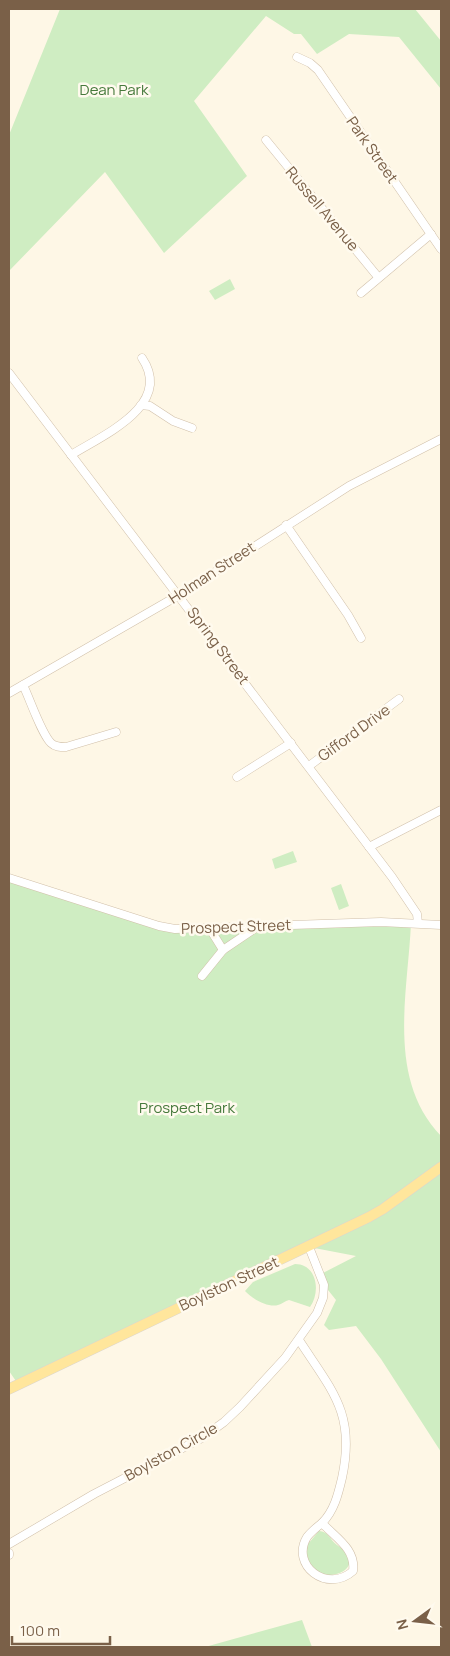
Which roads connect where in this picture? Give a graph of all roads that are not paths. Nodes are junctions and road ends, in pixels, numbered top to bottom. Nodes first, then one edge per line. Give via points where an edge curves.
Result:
1 (297, 57) dead end
2 (266, 140) dead end
3 (431, 234) junction
4 (441, 249) edge
5 (378, 278) junction
6 (361, 293) dead end
7 (142, 358) dead end
8 (9, 373) edge
9 (142, 405) junction
10 (192, 428) dead end
11 (441, 439) edge
12 (71, 455) junction
13 (286, 525) junction
14 (180, 595) junction
15 (361, 638) dead end
16 (23, 685) junction
17 (9, 693) edge
18 (399, 699) dead end
19 (116, 732) dead end
20 (291, 743) junction
21 (309, 766) junction
22 (237, 777) dead end
23 (441, 810) edge
24 (369, 847) junction
25 (9, 878) edge
26 (418, 923) junction
27 (441, 925) edge
28 (256, 927) junction
29 (210, 929) junction
30 (223, 950) junction
31 (202, 976) dead end
32 (441, 1167) edge
33 (309, 1247) junction
34 (299, 1340) junction
35 (9, 1389) edge
36 (322, 1523) junction
37 (9, 1544) edge

1 - 3 street, Park Street via 318,70
2 - 5 street, Russell Avenue
3 - 4 street, Park Street
3 - 5 street
5 - 6 street
7 - 9 street via 151,382
8 - 12 street, Spring Street
9 - 10 street
9 - 12 street via 129,419
11 - 13 street, Holman Street via 367,475
12 - 14 street, Spring Street
13 - 14 street, Holman Street
13 - 15 street
14 - 16 street, Holman Street
14 - 20 street, Spring Street
16 - 17 street, Holman Street
16 - 19 street via 52,744 66,747
18 - 21 street, Gifford Drive
20 - 21 street, Spring Street
20 - 22 street
21 - 24 street, Spring Street
23 - 24 street
24 - 26 street, Spring Street via 417,914
25 - 29 street, Prospect Street via 159,926
26 - 27 street, Prospect Street
26 - 28 street, Prospect Street
28 - 29 street, Prospect Street
28 - 30 street
29 - 30 street
30 - 31 street
32 - 33 main road, Boylston Street via 383,1209
33 - 34 street, Boylston Circle via 321,1274 324,1293 314,1320
33 - 35 main road, Boylston Street
34 - 36 street via 336,1397 346,1422 347,1450 338,1495
34 - 37 street, Boylston Circle via 240,1407 202,1438 94,1494
36 - 36 street via 307,1537 304,1556 316,1576 337,1580 353,1571 354,1561 347,1548

